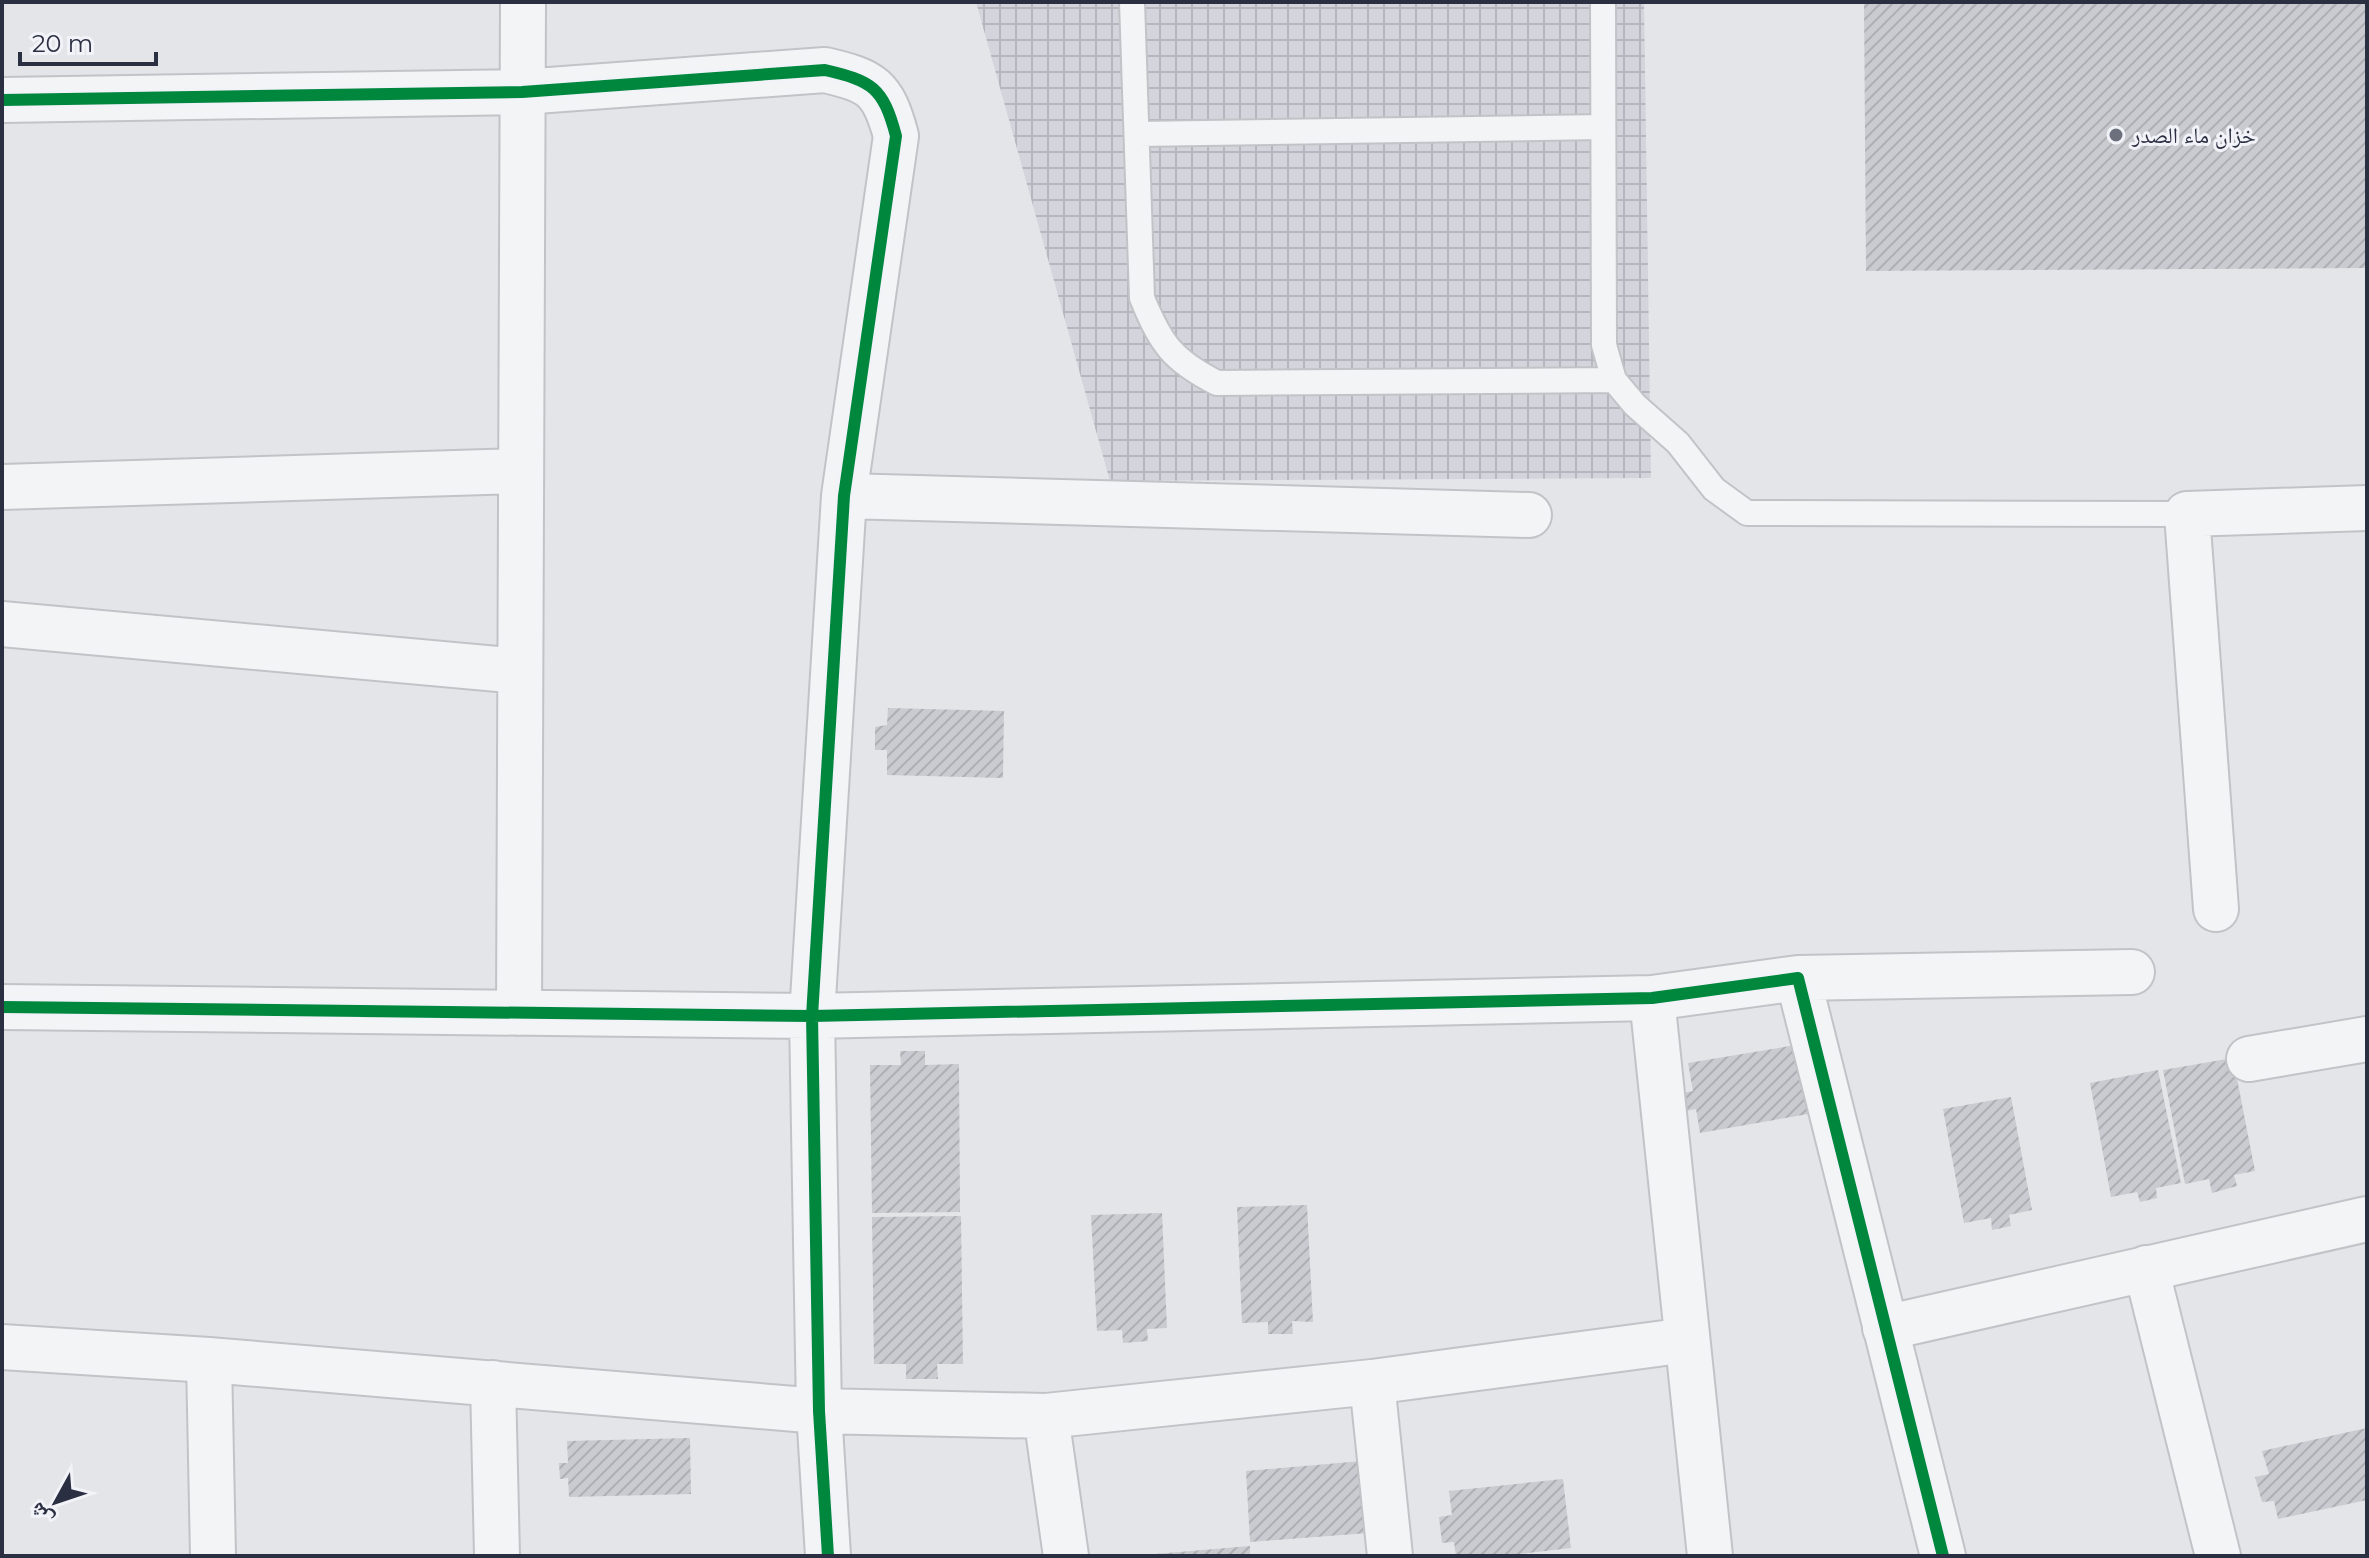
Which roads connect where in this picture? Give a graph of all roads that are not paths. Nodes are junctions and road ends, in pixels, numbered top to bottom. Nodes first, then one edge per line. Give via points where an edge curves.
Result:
1 (523, 2) edge
2 (1132, 2) edge
3 (1603, 2) edge
4 (522, 92) junction
5 (2, 100) edge
6 (1603, 127) junction
7 (1137, 134) junction
8 (1614, 380) junction
9 (521, 471) junction
10 (2, 487) edge
11 (844, 496) junction
12 (2367, 508) edge
13 (2187, 514) junction
14 (1529, 515) dead end
15 (2, 624) edge
16 (520, 671) junction
17 (2216, 909) dead end
18 (2132, 972) dead end
19 (1798, 978) junction
20 (1652, 998) junction
21 (2, 1007) edge
22 (519, 1013) junction
23 (812, 1016) junction
24 (2367, 1039) edge
25 (2249, 1059) dead end
26 (2367, 1219) edge
27 (2146, 1268) junction
28 (1885, 1328) junction
29 (1687, 1340) junction
30 (2, 1347) edge
31 (209, 1360) junction
32 (1372, 1382) junction
33 (493, 1383) junction
34 (819, 1411) junction
35 (1046, 1416) junction
36 (213, 1556) edge
37 (497, 1556) edge
38 (828, 1556) edge
39 (1066, 1556) edge
40 (1390, 1556) edge
41 (1710, 1556) edge
42 (1943, 1556) edge
43 (2218, 1556) edge

1 - 4 street
2 - 7 lane
3 - 6 lane
4 - 5 street
4 - 9 street
4 - 11 street via 825,70 864,79 888,105 896,136
6 - 7 lane
6 - 8 lane via 1604,345
7 - 8 lane via 1142,298 1159,339 1184,366 1217,383
8 - 13 lane via 1678,443 1714,489 1747,513
9 - 10 street
9 - 16 street
11 - 14 street
11 - 23 street
12 - 13 street
13 - 17 street
15 - 16 street
16 - 22 street
18 - 19 street
19 - 20 street
19 - 28 street
20 - 23 street
20 - 29 street
21 - 22 street
22 - 23 street
23 - 34 street
24 - 25 street
26 - 27 street
27 - 28 street
27 - 43 street
28 - 42 street
29 - 32 street
29 - 41 street
30 - 31 street
31 - 33 street
31 - 36 street
32 - 35 street
32 - 40 street
33 - 34 street
33 - 37 street
34 - 35 street
34 - 38 street
35 - 39 street

